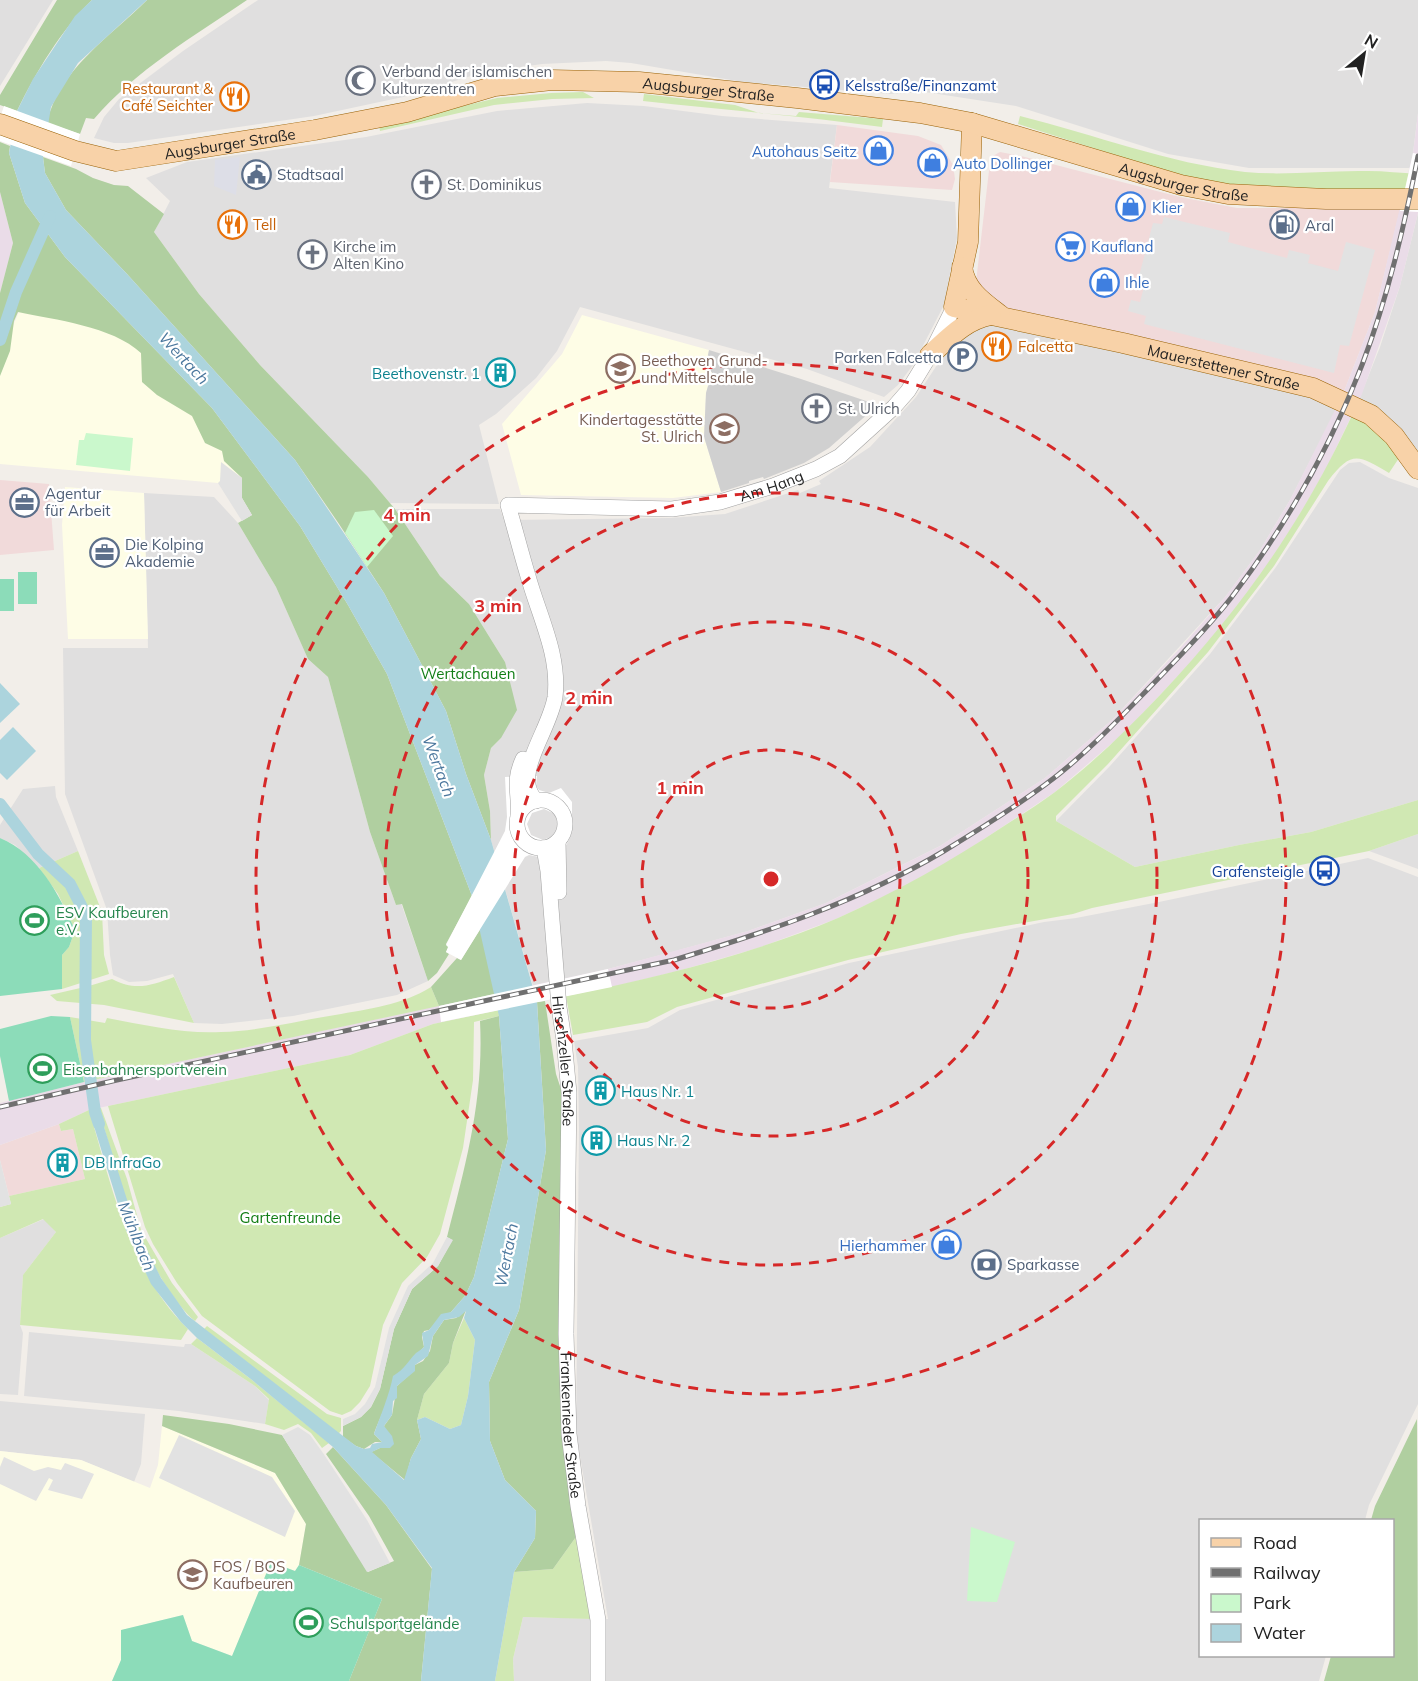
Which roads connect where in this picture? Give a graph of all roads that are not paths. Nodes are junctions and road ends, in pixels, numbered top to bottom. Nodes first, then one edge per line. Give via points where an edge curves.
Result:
1 (0, 123) edge
2 (972, 123) junction
3 (1418, 199) edge
4 (962, 267) junction
5 (954, 307) junction
6 (996, 316) junction
7 (930, 355) junction
8 (1418, 470) edge
9 (522, 776) junction
10 (536, 801) junction
11 (519, 815) junction
12 (551, 845) junction
13 (568, 1168) joint
14 (598, 1681) edge

1 - 2 main road, Augsburger Straße via 75,151 116,161 315,130 407,112 495,86 552,80 639,82 797,98
2 - 3 main road, Augsburger Straße via 1181,185 1228,194
2 - 4 main road via 968,242
4 - 5 main road
4 - 6 main road, Mauerstettener Straße via 969,288
5 - 6 main road, Mauerstettener Straße
5 - 7 street, Am Hang
6 - 7 main road via 976,318
6 - 8 main road, Mauerstettener Straße via 1313,388 1371,415 1394,436
7 - 9 street, Am Hang via 894,407 840,456 773,486 720,502 672,509 508,505 555,669 555,697 547,727
9 - 10 street
9 - 11 street via 516,785
10 - 11 street via 525,806
10 - 12 street via 550,802 563,815 563,832
11 - 12 street via 517,829 523,841 533,847
12 - 13 street, Hirschzeller Straße via 554,954 568,1093
13 - 14 street, Frankenrieder Straße via 569,1434 598,1620

